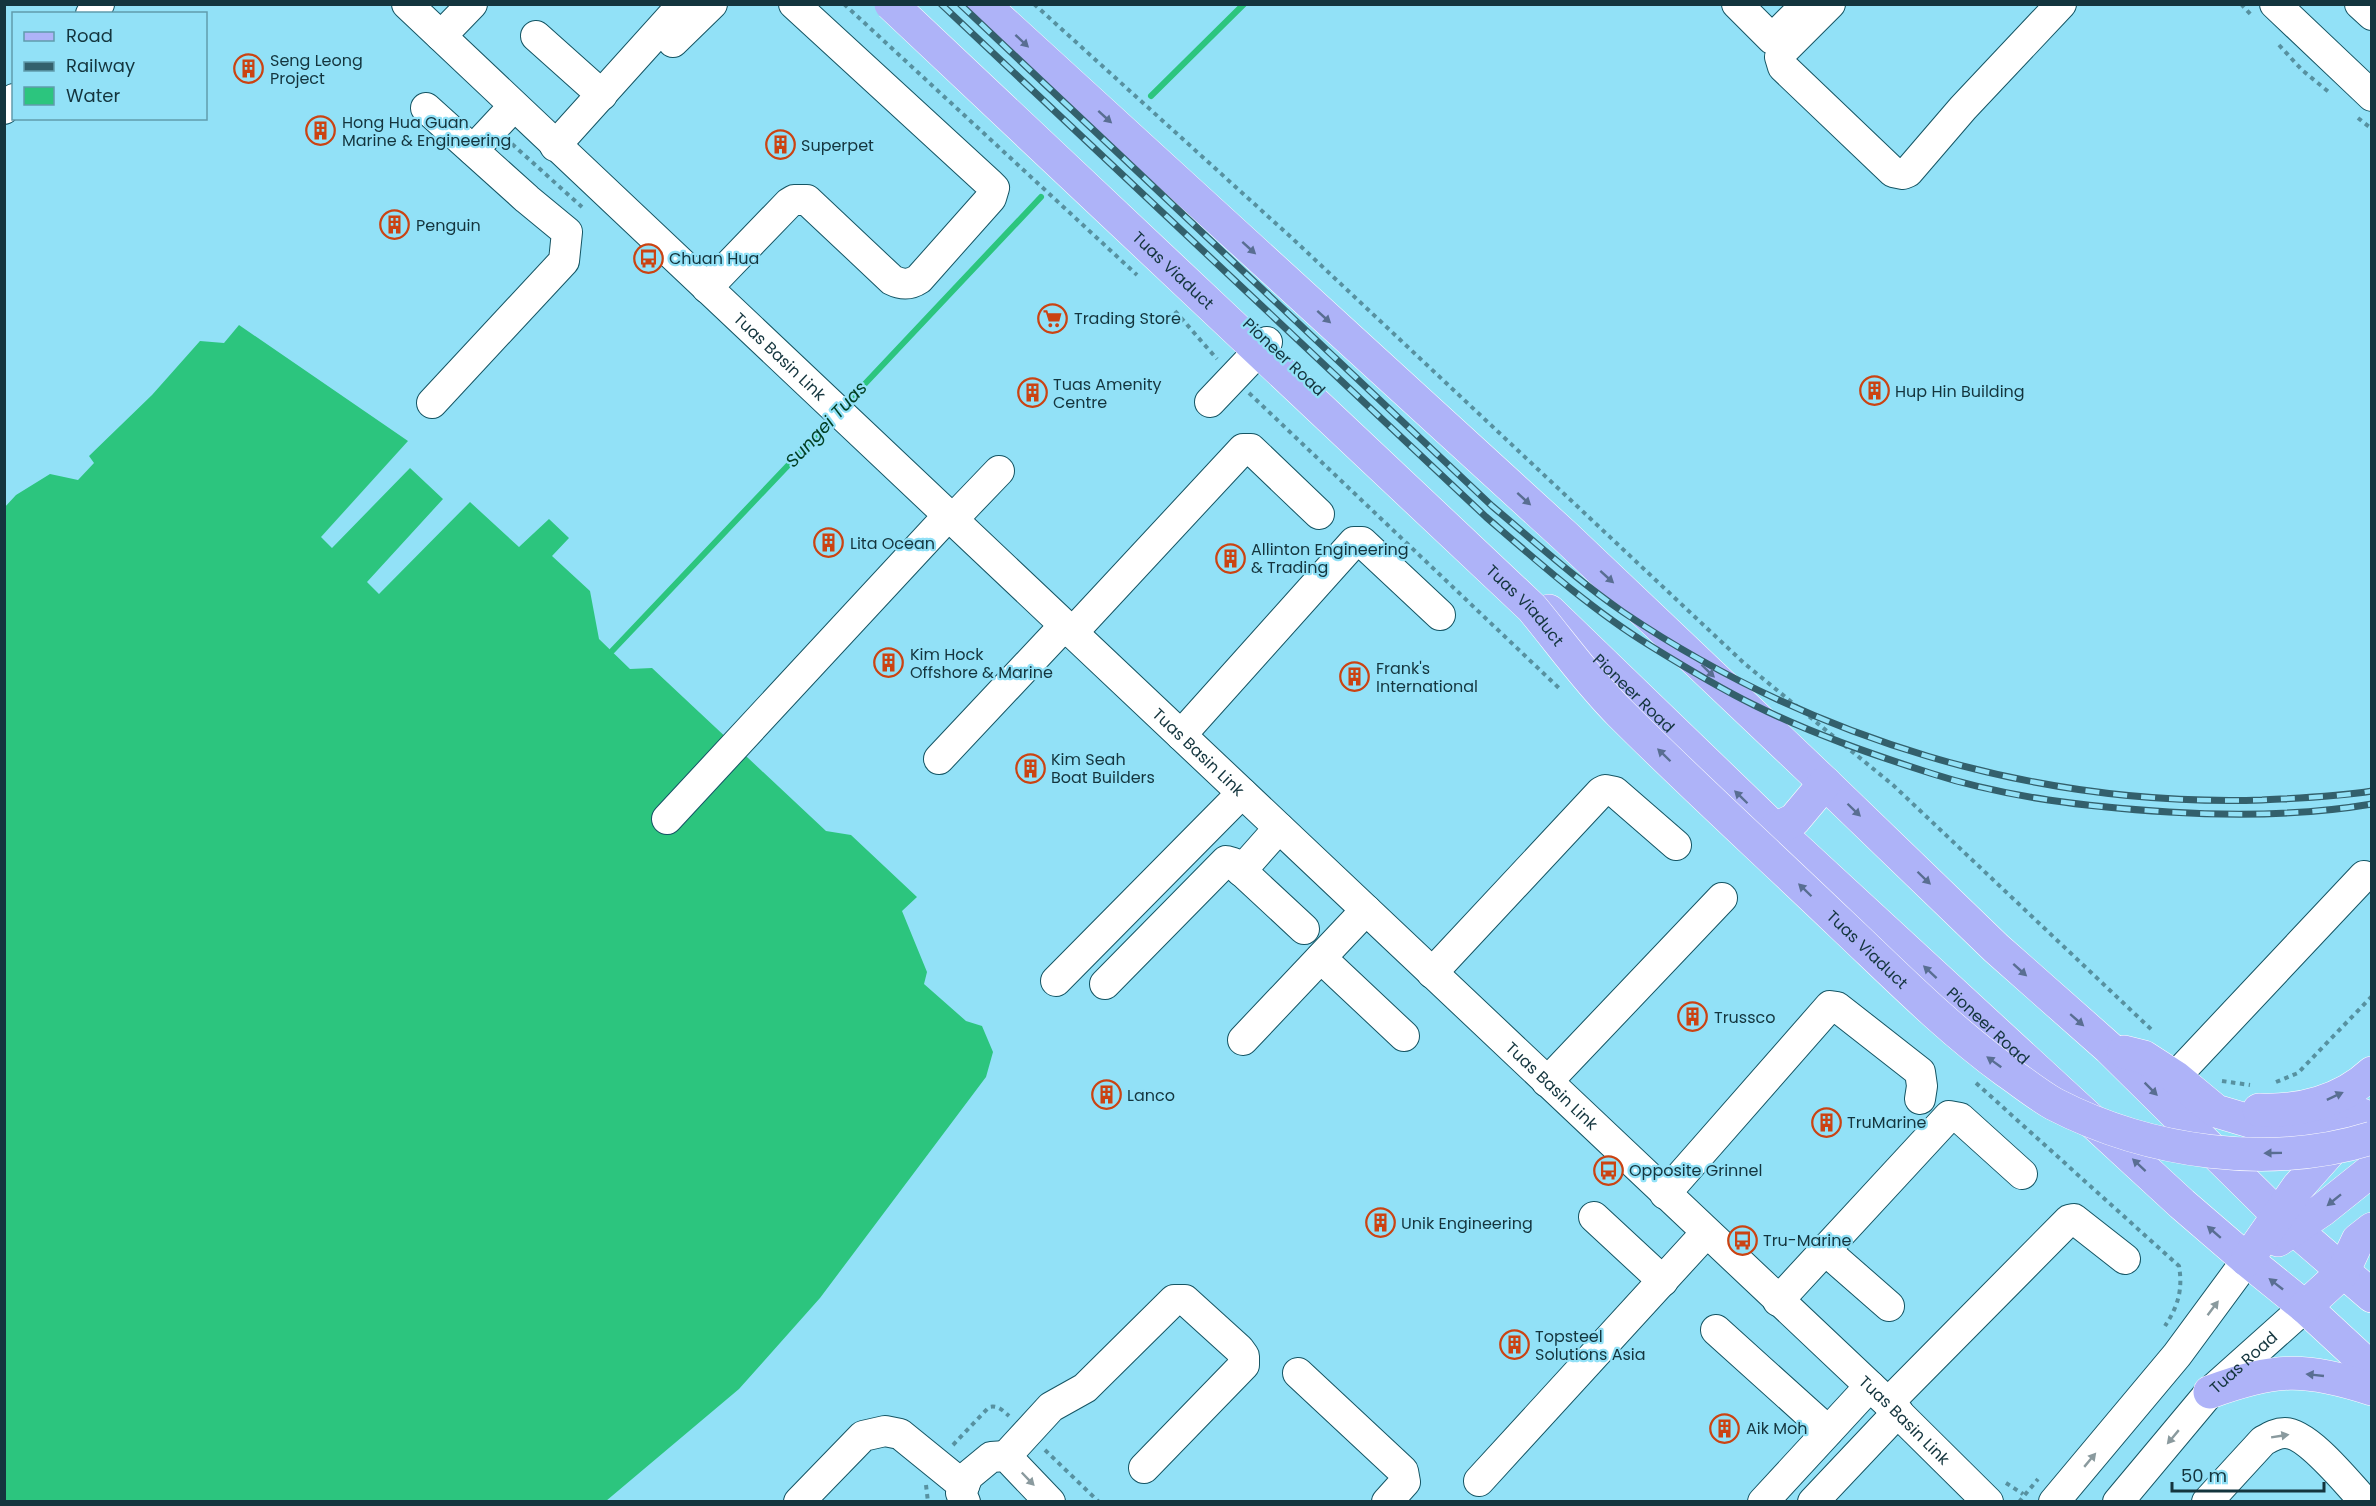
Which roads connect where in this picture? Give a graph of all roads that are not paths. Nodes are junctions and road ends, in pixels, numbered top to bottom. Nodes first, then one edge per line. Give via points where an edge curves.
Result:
1 (407, 4) edge
2 (472, 4) edge
3 (683, 4) edge
4 (712, 4) edge
5 (794, 4) edge
6 (891, 4) edge
7 (910, 4) edge
8 (983, 4) edge
9 (1737, 4) edge
10 (1806, 4) edge
11 (1830, 4) edge
12 (2061, 4) edge
13 (2360, 4) edge
14 (2280, 6) edge
15 (2372, 15) edge
16 (441, 36) junction
17 (536, 36) dead end
18 (2372, 96) edge
19 (514, 106) junction
20 (426, 108) dead end
21 (598, 108) junction
22 (555, 146) junction
23 (473, 150) junction
24 (707, 288) junction
25 (1267, 342) junction
26 (1210, 402) dead end
27 (432, 403) dead end
28 (999, 471) dead end
29 (1319, 514) dead end
30 (950, 518) junction
31 (1440, 615) dead end
32 (1068, 630) junction
33 (1181, 735) junction
34 (939, 759) dead end
35 (1825, 783) junction
36 (1242, 793) junction
37 (668, 819) dead end
38 (1279, 828) junction
39 (1774, 829) junction
40 (1676, 845) dead end
41 (1241, 871) junction
42 (2364, 876) dead end
43 (1722, 898) dead end
44 (1366, 910) junction
45 (1304, 929) dead end
46 (1321, 958) junction
47 (1432, 973) junction
48 (1056, 981) dead end
49 (1105, 984) dead end
50 (1404, 1036) dead end
51 (1243, 1040) dead end
52 (2109, 1048) junction
53 (2372, 1073) edge
54 (2186, 1078) junction
55 (1547, 1082) junction
56 (1920, 1099) dead end
57 (2368, 1118) edge
58 (2372, 1170) edge
59 (2022, 1174) dead end
60 (1665, 1194) junction
61 (1594, 1217) dead end
62 (2287, 1222) junction
63 (2372, 1228) edge
64 (1706, 1233) junction
65 (1825, 1250) junction
66 (2125, 1258) dead end
67 (2247, 1260) junction
68 (2343, 1272) junction
69 (1663, 1281) junction
70 (2372, 1296) edge
71 (1778, 1301) junction
72 (1889, 1306) dead end
73 (2306, 1307) junction
74 (1716, 1330) dead end
75 (2372, 1369) edge
76 (1298, 1373) dead end
77 (2372, 1389) edge
78 (2210, 1392) junction
79 (1885, 1400) junction
80 (1828, 1431) junction
81 (1006, 1456) junction
82 (1144, 1468) dead end
83 (1479, 1481) dead end
84 (2047, 1489) edge
85 (965, 1494) edge
86 (2121, 1501) edge
87 (799, 1502) edge
88 (1050, 1502) edge
89 (1387, 1502) edge
90 (1763, 1502) edge
91 (1813, 1502) edge
92 (1988, 1502) edge
93 (2207, 1502) edge
94 (2365, 1502) edge

1 - 16 street, Tuas Basin Link
2 - 16 street
3 - 21 street
4 - 21 street
5 - 24 street via 990,184 993,193 913,283 892,280 807,200 800,199 789,203
57 -> 6 main road, Tuas Viaduct, bridge via 2347,1145 2309,1152 2233,1153 2186,1148 2108,1126 2054,1103 1975,1048 1618,711 1532,608
7 - 25 main road, Pioneer Road
8 -> 35 main road via 1565,536
9 - 10 street via 1772,39
11 - 12 street via 1783,51 1783,67 1893,172 1904,174
13 - 15 street
14 - 18 street
16 - 19 street, Tuas Basin Link
17 - 21 street
19 - 22 street, Tuas Basin Link
19 - 23 street
20 - 23 street
21 - 22 street
22 - 24 street, Tuas Basin Link
23 - 27 street via 567,232 564,261
24 - 30 street, Tuas Basin Link
25 - 26 street
39 -> 25 main road, Pioneer Road
28 - 30 street
29 - 32 street via 1251,449 1243,449
30 - 32 street, Tuas Basin Link
30 - 37 street
31 - 33 street via 1362,542 1354,542
32 - 33 street, Tuas Basin Link
32 - 34 street
33 - 36 street, Tuas Basin Link
35 - 39 main road via 1794,820
35 -> 52 main road via 1996,948
36 - 38 street, Tuas Basin Link
36 - 48 street
38 - 41 street
38 - 44 street, Tuas Basin Link
67 -> 39 main road, Pioneer Road
40 - 47 street via 1615,792 1601,792
41 - 45 street
41 - 49 street via 1229,861 1222,864
42 - 54 street
43 - 55 street
44 - 46 street
44 - 47 street, Tuas Basin Link
46 - 50 street
46 - 51 street
47 - 55 street, Tuas Basin Link
52 - 54 main road via 2144,1057
52 -> 62 main road
54 -> 53 main road via 2220,1098 2255,1110 2300,1109 2329,1100
54 - 57 main road via 2216,1111 2287,1130 2335,1129
55 - 60 street, Tuas Basin Link
56 - 60 street via 1920,1072 1837,1007 1830,1006
57 - 62 main road via 2298,1187
58 -> 62 main road
59 - 65 street via 1960,1118 1949,1116
60 - 64 street, Tuas Basin Link
61 - 69 street
62 - 67 main road
62 - 68 main road
63 - 68 main road, Tuas Road via 2358,1240
64 - 69 street
64 - 71 street, Tuas Basin Link
65 - 71 street
65 - 72 street
66 - 79 street via 2069,1220
73 -> 67 main road, Pioneer Road
84 -> 67 street via 2177,1355
68 - 70 main road
68 - 73 main road, Tuas Road
69 - 83 street
71 - 79 street, Tuas Basin Link
73 - 75 main road, Pioneer Road
73 - 78 street, Tuas Road
74 - 80 street
76 - 89 street via 1403,1471 1405,1482
77 -> 78 main road via 2323,1376 2286,1372 2248,1378
78 -> 86 street, Tuas Road
79 - 80 street
79 - 91 street
79 - 92 street, Tuas Basin Link
80 - 90 street
81 - 82 street via 1051,1407 1085,1388 1174,1300 1185,1300 1239,1349 1244,1365
81 - 85 street via 991,1457 968,1476
81 -> 88 street
85 - 87 street via 936,1463 900,1434 885,1431 863,1436
93 -> 94 street via 2263,1441 2286,1433 2310,1445

